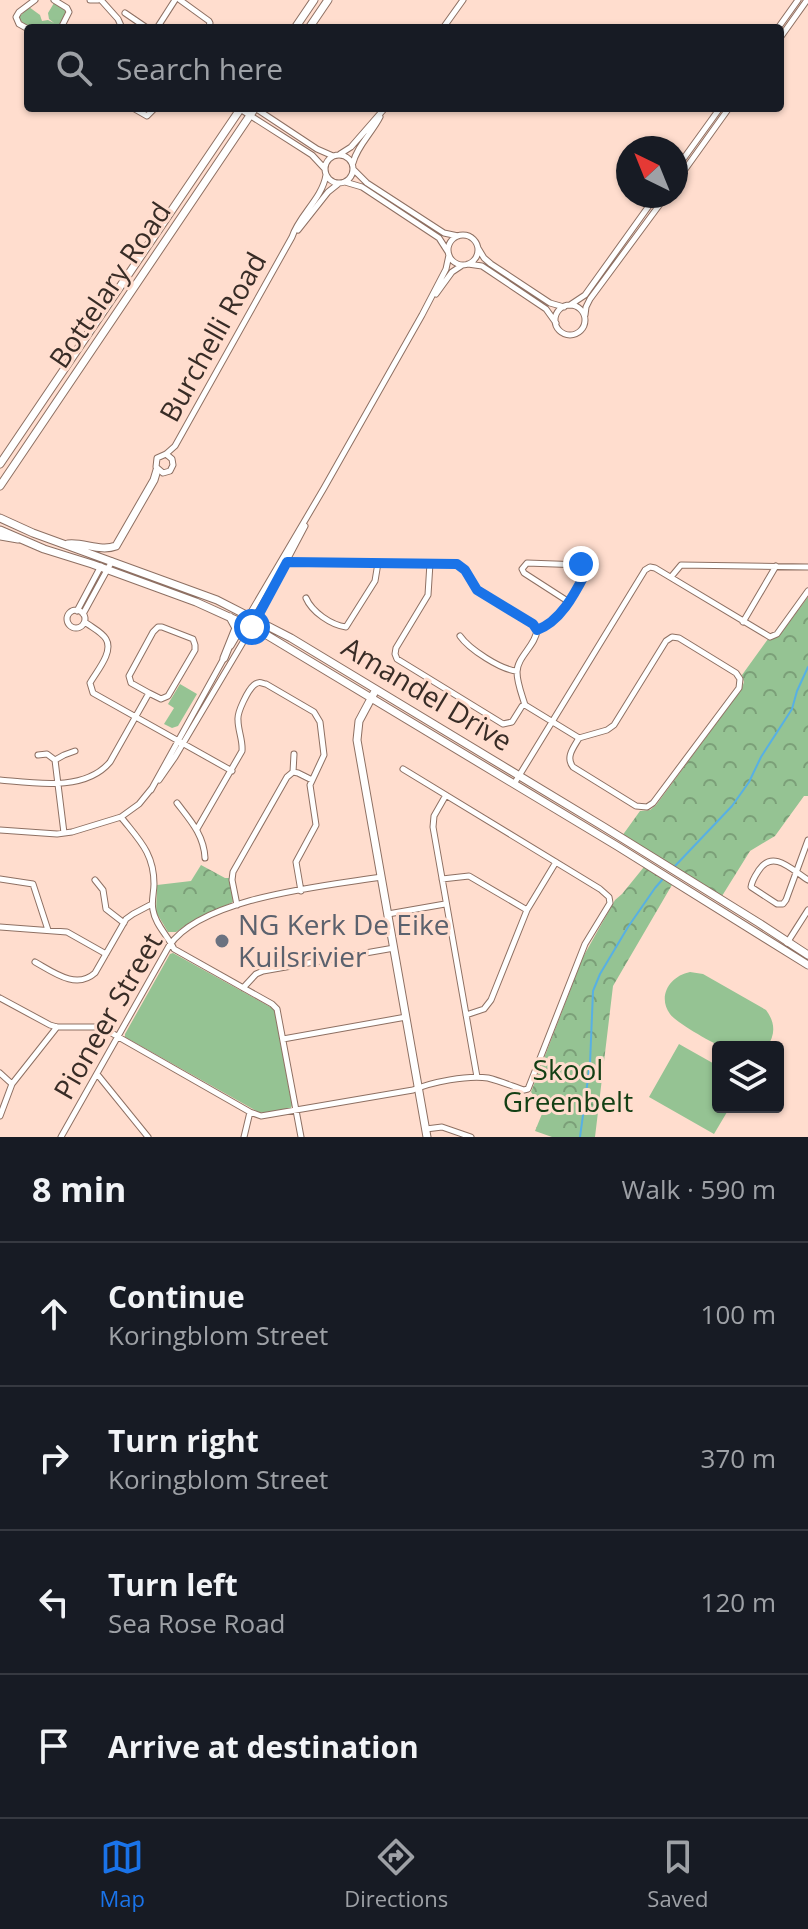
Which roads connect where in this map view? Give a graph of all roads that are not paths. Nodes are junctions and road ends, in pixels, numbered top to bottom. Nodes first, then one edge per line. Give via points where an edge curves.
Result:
1 (35, 0) edge
2 (54, 0) edge
3 (90, 0) edge
4 (100, 0) edge
5 (177, 0) edge
6 (314, 0) edge
7 (328, 0) edge
8 (463, 0) edge
9 (798, 0) edge
10 (807, 0) edge
11 (125, 13) dead end
12 (63, 24) edge
13 (120, 24) edge
14 (141, 24) edge
15 (160, 24) edge
16 (210, 24) edge
17 (298, 24) edge
18 (312, 24) edge
19 (446, 24) edge
20 (781, 24) edge
21 (24, 27) edge
22 (784, 32) edge
23 (238, 112) edge
24 (253, 112) edge
25 (257, 112) edge
26 (257, 112) edge
27 (381, 112) edge
28 (382, 112) edge
29 (717, 112) edge
30 (726, 112) edge
31 (688, 152) edge
32 (336, 155) junction
33 (688, 165) edge
34 (353, 168) junction
35 (325, 172) junction
36 (342, 183) junction
37 (647, 208) edge
38 (657, 208) edge
39 (458, 236) junction
40 (292, 237) junction
41 (478, 248) junction
42 (448, 253) junction
43 (466, 264) junction
44 (567, 306) junction
45 (422, 315) junction
46 (585, 315) junction
47 (556, 323) junction
48 (169, 456) junction
49 (0, 464) edge
50 (157, 470) junction
51 (0, 486) edge
52 (0, 518) edge
53 (0, 530) edge
54 (0, 536) edge
55 (18, 539) junction
56 (66, 544) junction
57 (108, 560) junction
58 (283, 562) junction
59 (378, 563) junction
60 (430, 563) junction
61 (776, 566) junction
62 (808, 567) edge
63 (104, 569) junction
64 (671, 578) junction
65 (808, 591) edge
66 (306, 598) dead end
67 (569, 602) junction
68 (80, 612) junction
69 (229, 616) junction
70 (250, 621) junction
71 (743, 622) junction
72 (83, 624) junction
73 (537, 630) junction
74 (460, 636) dead end
75 (224, 658) junction
76 (517, 671) junction
77 (376, 689) junction
78 (149, 693) junction
79 (371, 697) junction
80 (525, 705) junction
81 (136, 718) junction
82 (551, 722) junction
83 (579, 738) junction
84 (180, 742) junction
85 (75, 751) dead end
86 (294, 754) dead end
87 (38, 755) dead end
88 (55, 760) junction
89 (403, 769) dead end
90 (232, 771) junction
91 (293, 772) junction
92 (519, 776) junction
93 (0, 780) edge
94 (312, 780) junction
95 (58, 784) junction
96 (514, 784) junction
97 (446, 795) junction
98 (177, 803) dead end
99 (121, 817) junction
100 (197, 829) junction
101 (0, 830) edge
102 (64, 833) junction
103 (808, 840) edge
104 (205, 858) dead end
105 (556, 862) junction
106 (659, 867) junction
107 (795, 872) junction
108 (381, 877) junction
109 (0, 879) edge
110 (442, 879) junction
111 (95, 880) dead end
112 (808, 880) edge
113 (301, 891) junction
114 (152, 904) junction
115 (445, 904) junction
116 (237, 905) junction
117 (527, 910) junction
118 (808, 910) edge
119 (388, 914) junction
120 (124, 923) junction
121 (0, 927) edge
122 (48, 930) junction
123 (788, 942) junction
124 (171, 943) junction
125 (394, 948) junction
126 (783, 950) junction
127 (106, 954) junction
128 (808, 955) edge
129 (35, 962) dead end
130 (808, 965) edge
131 (243, 988) junction
132 (0, 998) edge
133 (466, 1015) junction
134 (406, 1017) junction
135 (57, 1027) junction
136 (118, 1037) junction
137 (283, 1039) junction
138 (0, 1073) edge
139 (97, 1074) junction
140 (477, 1077) junction
141 (12, 1084) junction
142 (418, 1088) junction
143 (296, 1110) junction
144 (250, 1112) junction
145 (0, 1116) edge
146 (426, 1133) edge
147 (61, 1137) edge
148 (148, 1137) edge
149 (244, 1137) edge
150 (301, 1137) edge
151 (471, 1137) edge

1 - 21 street via 16,17
2 - 12 street via 69,12
3 - 4 street
4 - 13 street
5 - 15 street
5 - 16 street
6 - 17 street
7 - 18 street
8 - 19 street
9 - 20 street
10 - 22 street
11 - 14 street
23 - 49 street, Bottelary Road
24 - 51 street, Bottelary Road
25 - 32 street
26 - 35 street via 312,155
27 - 32 street via 351,147
28 - 34 street via 357,151
29 - 31 street
30 - 33 street
32 - 34 street via 348,158
32 - 35 street via 326,163
34 - 36 street
34 - 39 street via 443,233
35 - 36 street via 332,182
35 - 40 street, Burchelli Road via 322,190
36 - 40 street, Burchelli Road via 328,192
36 - 42 street via 362,187 440,239
37 - 44 street via 585,295
38 - 46 street via 590,299
39 - 41 street via 471,237
39 - 42 street
40 - 48 street, Burchelli Road
41 - 43 street via 476,258
41 - 44 street via 491,264 550,303
42 - 43 street via 455,262
42 - 45 street via 446,270
43 - 45 street via 451,274
43 - 47 street via 482,266 546,309
44 - 46 street
44 - 47 street
45 - 58 street
46 - 47 street via 576,334 565,335
48 - 50 street, Burchelli Road via 157,458
48 - 50 street, Burchelli Road via 170,471
50 - 56 street via 116,546
52 - 56 street, Amandel Drive
53 - 55 street, Amandel Drive
54 - 55 street
55 - 63 street, Amandel Drive
56 - 57 street, Amandel Drive
57 - 63 street
57 - 70 street, Amandel Drive via 217,600
58 - 59 street
58 - 70 street
59 - 60 street
59 - 66 street via 375,581 346,627 315,612
60 - 73 street via 460,566 477,590
60 - 80 street via 428,595 396,648 397,659 503,724 512,722
61 - 62 street
61 - 64 street via 681,565
61 - 71 street
63 - 68 street
63 - 69 street, Amandel Drive
64 - 71 street
64 - 82 street via 653,567 642,573
65 - 71 street via 774,637
67 - 67 street via 524,573 523,566 583,566 585,574
67 - 73 street
68 - 72 street
68 - 72 street via 70,614 68,622 74,628
69 - 70 street, Amandel Drive
69 - 75 street via 236,628
70 - 75 street
70 - 77 street, Amandel Drive via 291,638
70 - 79 street, Amandel Drive
70 - 84 street
72 - 81 street via 108,645 90,683 92,691
73 - 76 street
74 - 76 street via 506,669
75 - 84 street
76 - 80 street
77 - 79 street
77 - 92 street, Amandel Drive
78 - 78 street via 131,683 129,676 155,629 164,627 193,639 195,650 168,696 161,699
78 - 81 street
79 - 96 street, Amandel Drive
79 - 108 street via 357,736
80 - 82 street
81 - 84 street
81 - 95 street via 103,770
82 - 83 street
82 - 92 street
83 - 83 street via 614,725 672,637 740,679 739,688 649,806 639,807 573,767 569,757
84 - 90 street
84 - 99 street via 151,790
85 - 88 street
86 - 91 street
87 - 88 street
88 - 95 street
89 - 97 street
90 - 94 street via 243,748 238,713 252,687 264,683 318,716 324,753
90 - 100 street
91 - 94 street
91 - 116 street via 233,872
92 - 96 street
92 - 106 street, Amandel Drive
93 - 95 street
94 - 113 street via 316,823 297,860
95 - 102 street
96 - 106 street, Amandel Drive
97 - 105 street
97 - 110 street via 433,821
98 - 100 street
99 - 102 street
99 - 114 street via 151,858
100 - 104 street
101 - 102 street
103 - 107 street
105 - 117 street
105 - 140 street via 600,889 610,903 585,944 528,1089
106 - 123 street, Amandel Drive
106 - 126 street, Amandel Drive
107 - 107 street via 780,905 751,887 767,861
107 - 112 street
108 - 113 street, Pioneer Street
108 - 119 street
109 - 122 street via 33,884
110 - 115 street
110 - 117 street via 469,876
111 - 120 street via 106,909
113 - 116 street, Pioneer Street
114 - 120 street
114 - 124 street
115 - 119 street
115 - 133 street
116 - 124 street, Pioneer Street via 192,925
117 - 133 street via 491,1000 484,1009
118 - 123 street
119 - 125 street
120 - 127 street
121 - 122 street
122 - 127 street via 72,934
123 - 126 street
123 - 128 street, Amandel Drive
124 - 131 street
124 - 136 street, Pioneer Street
125 - 131 street via 263,971
125 - 134 street
126 - 130 street, Amandel Drive
127 - 129 street via 94,975 83,979 65,979
131 - 137 street via 276,1008
132 - 135 street
133 - 140 street
134 - 137 street
134 - 142 street
135 - 136 street via 98,1026
135 - 141 street
136 - 139 street, Pioneer Street
136 - 144 street
137 - 143 street
138 - 141 street
139 - 147 street, Pioneer Street
139 - 148 street
140 - 142 street
141 - 145 street
142 - 143 street
142 - 146 street
143 - 144 street via 265,1116
143 - 150 street
144 - 149 street
146 - 151 street via 442,1127

